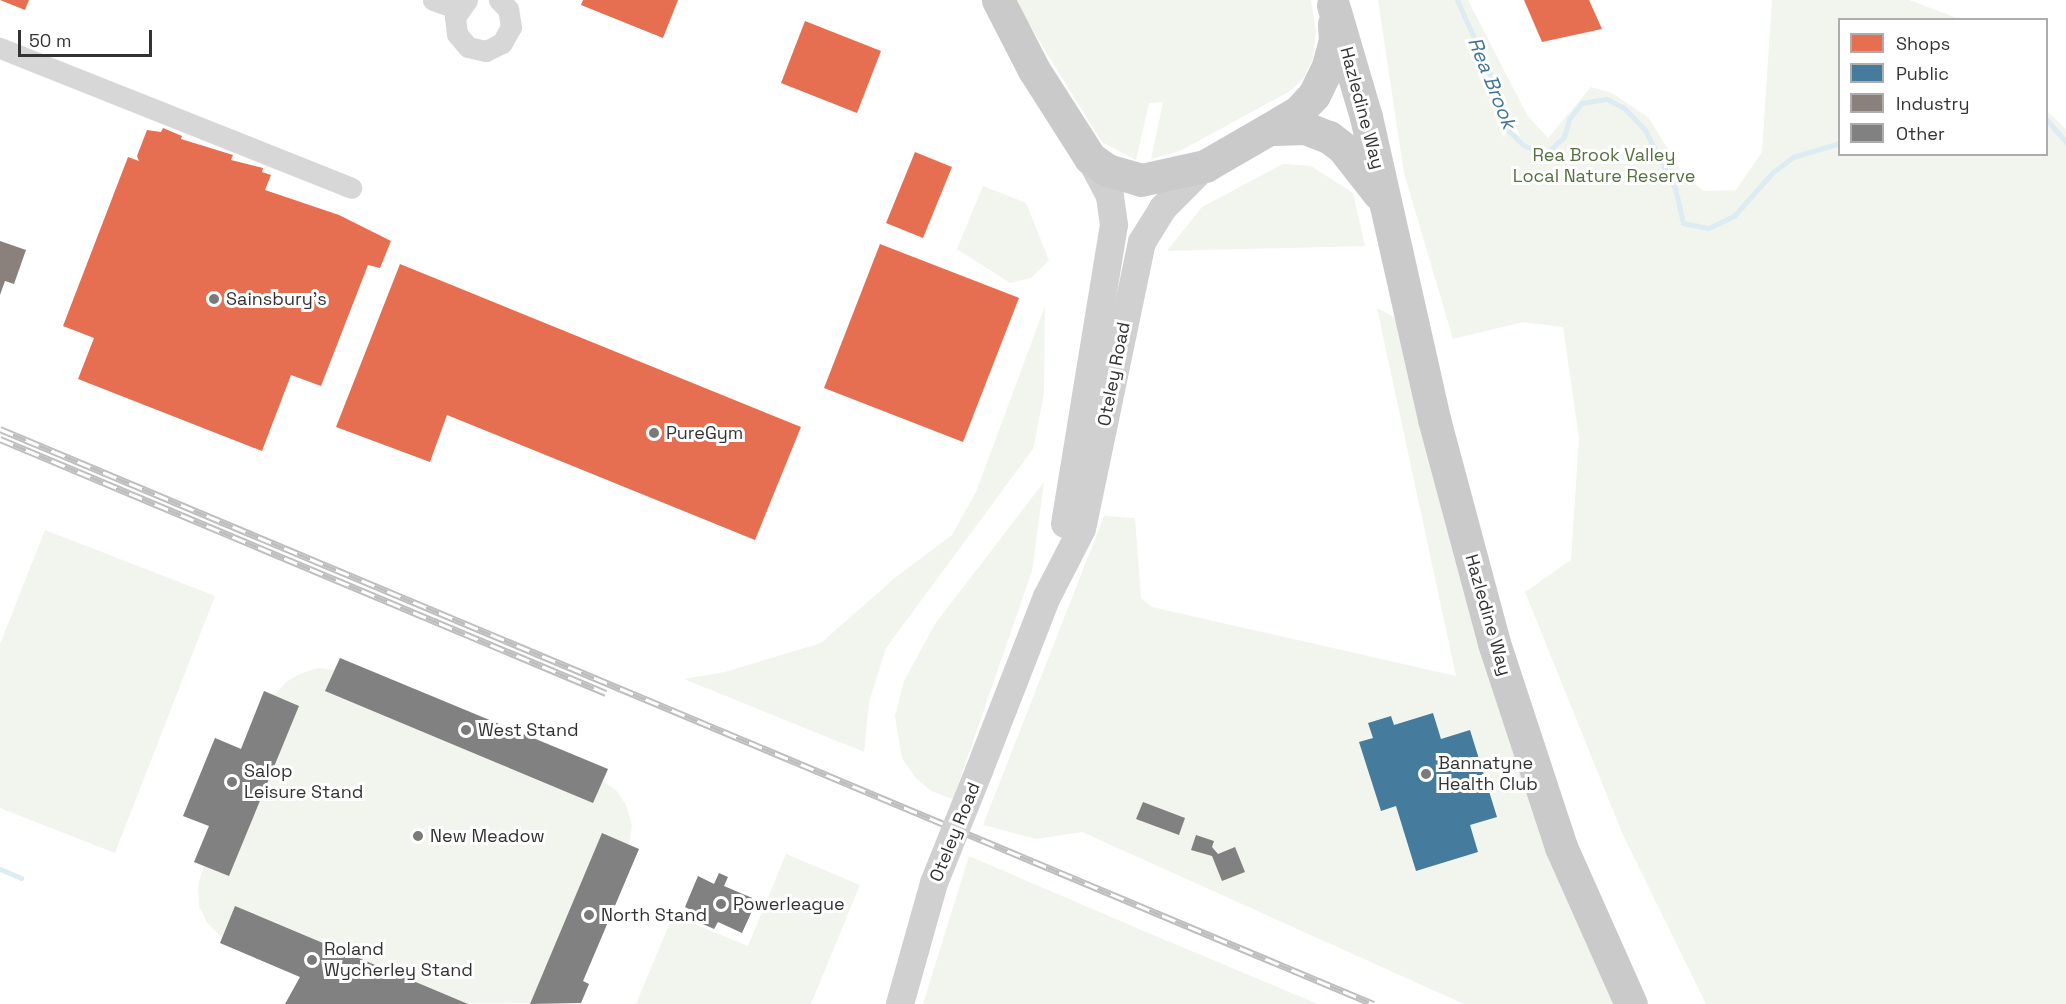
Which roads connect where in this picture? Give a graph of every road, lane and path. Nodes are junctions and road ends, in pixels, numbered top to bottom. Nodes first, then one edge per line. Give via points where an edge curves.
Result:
1 (433, 0) edge
2 (499, 0) edge
3 (973, 0) edge
4 (998, 0) edge
5 (1332, 3) edge
6 (463, 4) edge
7 (1016, 38) junction
8 (0, 48) edge
9 (1275, 129) junction
10 (1090, 158) junction
11 (1205, 166) junction
12 (351, 188) dead end
13 (1388, 212) junction
14 (1047, 597) junction
15 (900, 1004) edge
16 (1631, 1004) edge

1 - 6 street
2 - 6 street via 508,9 511,27 502,43 486,51 468,47 457,34
3 - 7 main road
4 - 7 main road
5 - 9 main road via 1335,40 1328,66 1314,95
5 - 13 main road, Hazledine Way via 1366,117
7 - 10 main road
8 - 12 street
9 - 11 main road
9 - 13 main road, Hazledine Way via 1305,128 1343,148 1375,186
10 - 11 main road via 1107,170 1141,180
10 - 14 main road, Oteley Road via 1110,196 1114,225 1074,478
11 - 14 main road, Oteley Road via 1163,208 1142,243 1082,529
13 - 16 main road, Hazledine Way via 1434,419 1494,643 1560,847
14 - 15 main road, Oteley Road, bridge via 934,884

